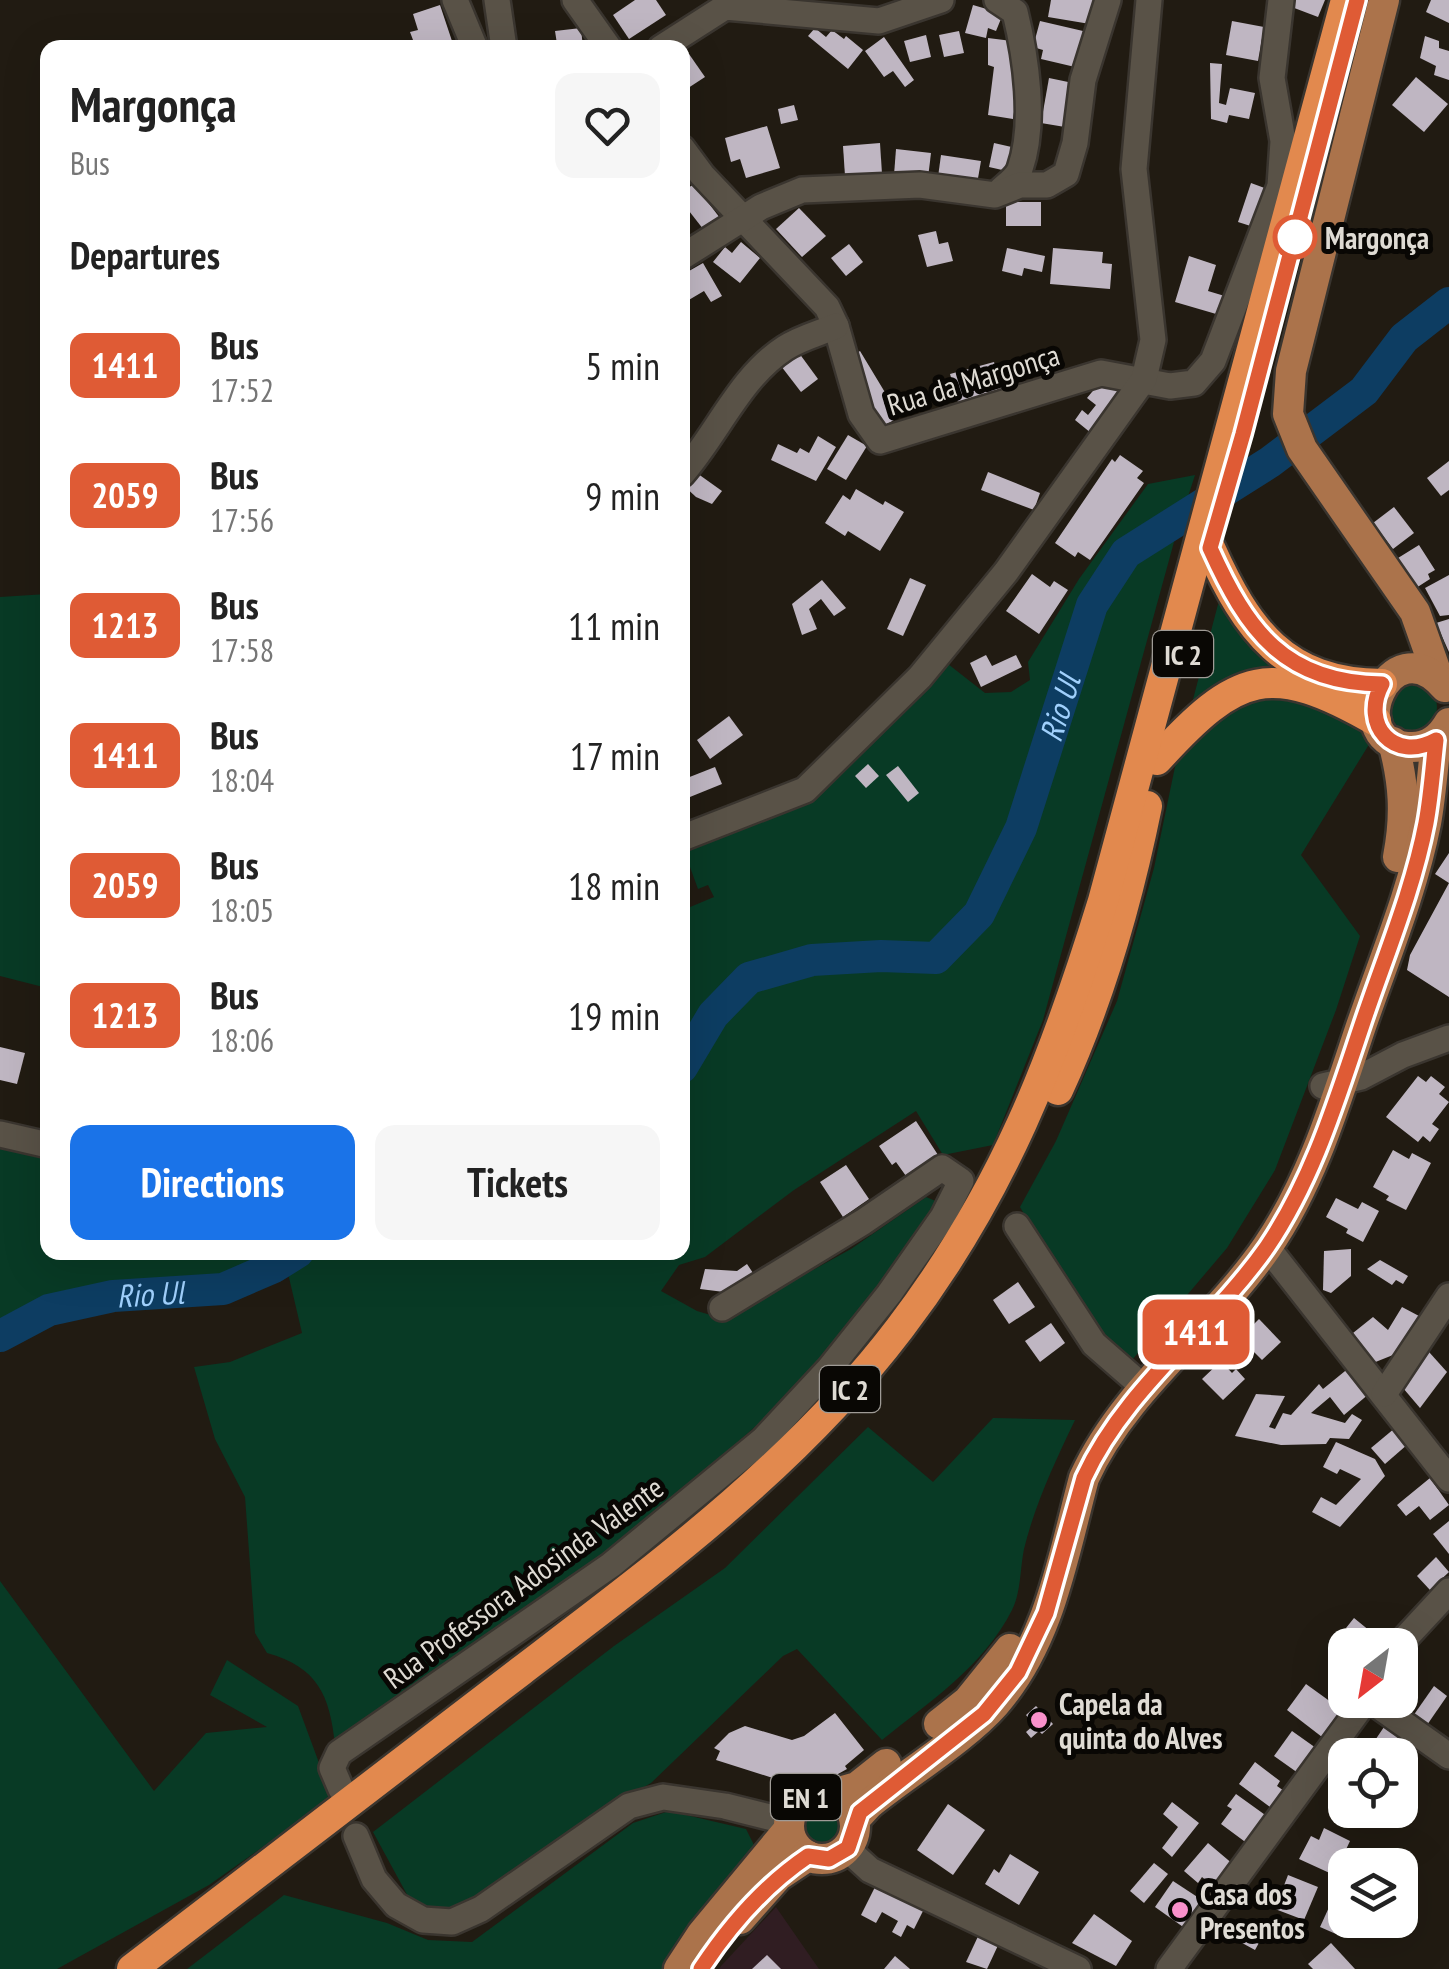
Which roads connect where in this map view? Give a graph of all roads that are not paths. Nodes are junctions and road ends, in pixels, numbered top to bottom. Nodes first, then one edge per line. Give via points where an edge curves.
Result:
1 (454, 0) edge
2 (497, 0) edge
3 (575, 0) edge
4 (941, 0) edge
5 (997, 0) edge
6 (1108, 0) edge
7 (1149, 0) edge
8 (1281, 0) edge
9 (1346, 0) edge
10 (1357, 0) edge
11 (1384, 0) edge
12 (901, 6) edge
13 (472, 40) edge
14 (503, 40) edge
15 (603, 40) edge
16 (673, 40) edge
17 (690, 157) edge
18 (995, 195) junction
19 (743, 220) junction
20 (690, 252) edge
21 (836, 326) junction
22 (1144, 380) junction
23 (1236, 433) junction
24 (690, 465) edge
25 (1203, 546) junction
26 (1421, 628) junction
27 (1391, 678) junction
28 (1445, 686) edge
29 (1442, 731) edge
30 (1384, 732) junction
31 (1157, 760) junction
32 (690, 827) edge
33 (1449, 1038) edge
34 (1333, 1085) junction
35 (0, 1134) edge
36 (40, 1143) edge
37 (1017, 1226) dead end
38 (1267, 1247) junction
39 (1449, 1296) edge
40 (722, 1308) dead end
41 (1132, 1378) junction
42 (1384, 1394) junction
43 (1449, 1479) edge
44 (1449, 1591) edge
45 (1415, 1628) edge
46 (1356, 1718) edge
47 (1395, 1718) edge
48 (1449, 1756) edge
49 (341, 1789) dead end
50 (832, 1794) junction
51 (789, 1825) junction
52 (851, 1834) junction
53 (356, 1836) dead end
54 (808, 1856) junction
55 (132, 1969) edge
56 (152, 1969) edge
57 (680, 1969) edge
58 (702, 1969) edge
59 (1078, 1969) edge
60 (1169, 1969) edge

1 - 13 street
2 - 14 street
3 - 15 street
4 - 12 street
5 - 18 street via 1014,12 1025,53 1027,118 1020,172
6 - 18 street via 1083,80 1066,174 1047,185 1020,185
7 - 22 street via 1134,169 1153,340
8 - 22 street via 1272,78 1283,141 1280,186 1254,260 1213,361 1194,383
9 - 23 highway, IC 2
10 - 23 highway, IC 2
11 - 26 main road via 1291,371 1291,421 1318,476
12 - 16 street via 879,21 725,7
17 - 19 street, Rua da Margonça
18 - 19 street via 920,184 802,190
19 - 20 street
19 - 21 street, Rua da Margonça via 827,307
21 - 22 street, Rua da Margonça via 861,414 880,441 1102,373
21 - 24 street via 786,347 748,380
22 - 32 street via 1006,572 920,678 805,790
23 - 25 highway, IC 2
25 - 27 highway via 1268,644 1325,676 1355,684
25 - 31 highway, IC 2
25 - 55 highway, IC 2 via 1103,901 1045,1076 1003,1167 902,1326 844,1395 704,1529
26 - 27 main road, EN 1
26 - 28 main road
27 - 28 main road via 1421,671
27 - 30 main road, EN 1 via 1374,708
29 - 30 main road, EN 1 via 1415,748
29 - 34 main road, EN 1 via 1412,874
30 - 31 highway via 1314,689 1272,681 1220,698
30 - 34 main road, EN 1 via 1403,780 1405,820
31 - 56 highway, IC 2 via 1124,905 1074,1056 978,1234 870,1386 715,1542
33 - 34 street
34 - 38 main road, EN 1 via 1319,1150
34 - 41 main road, EN 1 via 1254,1233
35 - 36 street
37 - 41 street via 1094,1344
38 - 42 street
38 - 52 main road, EN 1 via 1092,1460 1040,1631 1007,1688 984,1714 869,1804
39 - 42 street
40 - 49 street, Rua Professora Adosinda Valente via 942,1168 961,1181 944,1217 889,1294 762,1440 611,1565 338,1753 332,1768
41 - 50 main road, EN 1 via 1078,1448 1028,1618 1002,1662 968,1701 857,1788
42 - 43 street
44 - 45 street
46 - 60 street
47 - 48 street
50 - 51 main road, EN 1 via 804,1798
50 - 52 main road, EN 1 via 849,1805
51 - 53 street via 663,1797 629,1806 481,1909 452,1922 423,1920 396,1904 374,1879
51 - 54 main road, EN 1 via 793,1842
51 - 57 main road, EN 1
52 - 54 main road, EN 1 via 829,1859
52 - 59 street via 870,1870
54 - 58 main road, EN 1 via 778,1876

